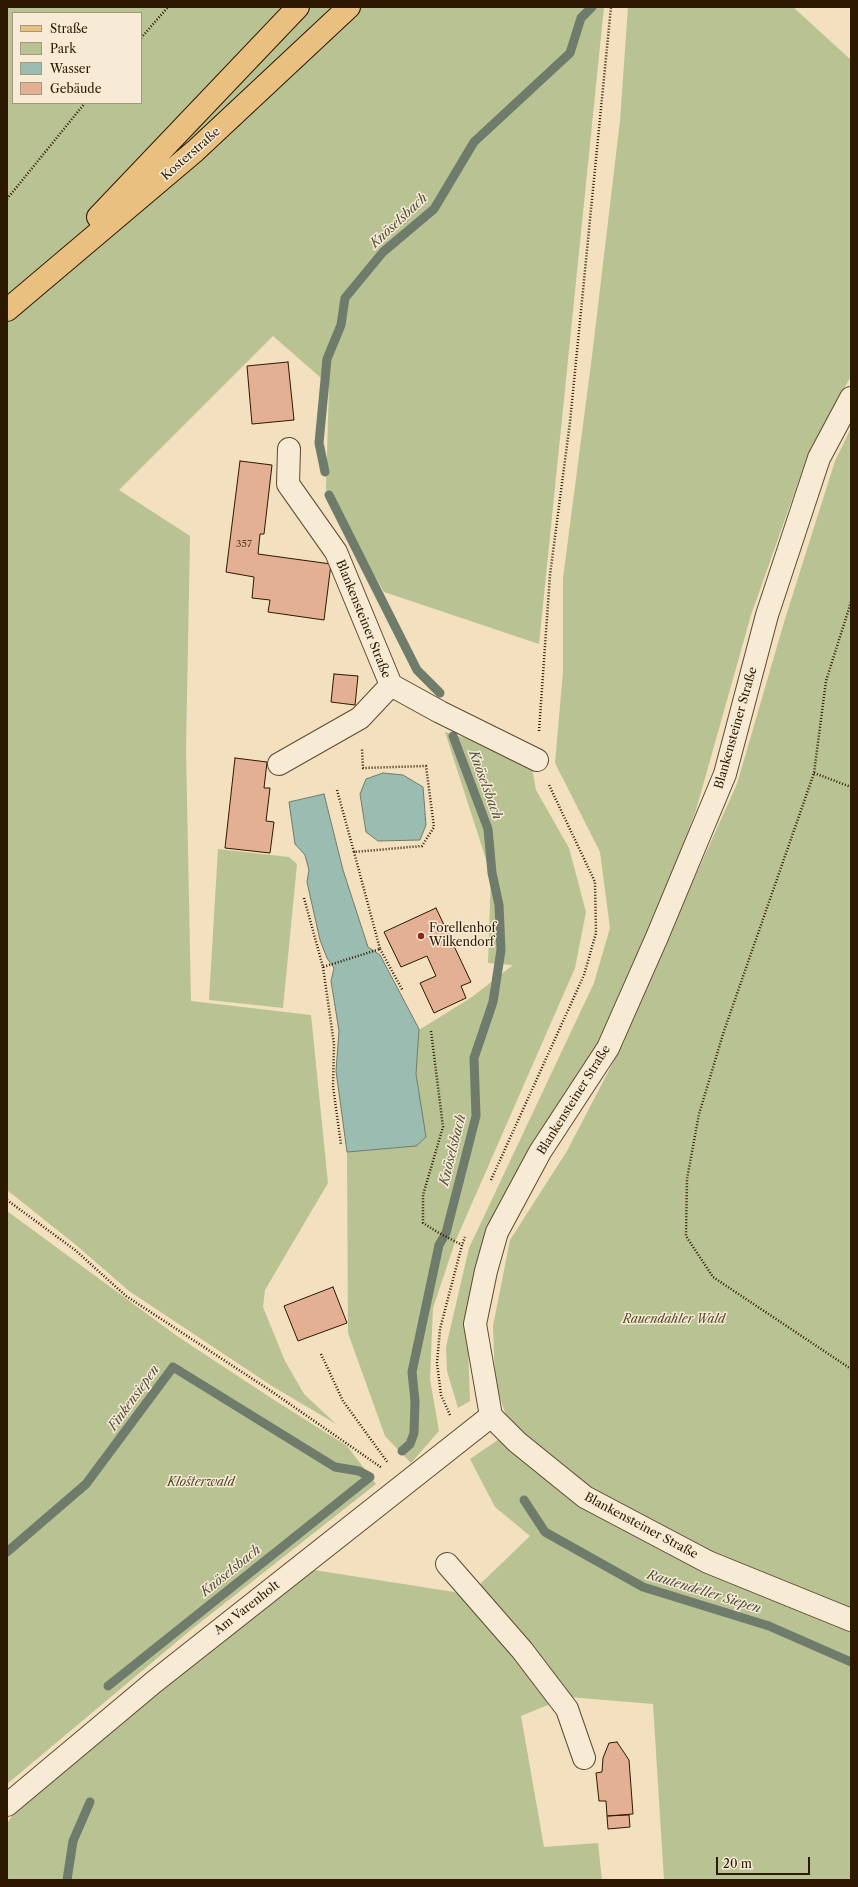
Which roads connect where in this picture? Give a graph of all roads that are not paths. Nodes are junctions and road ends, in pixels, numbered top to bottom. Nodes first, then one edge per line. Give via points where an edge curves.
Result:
1 (298, 7) edge
2 (349, 7) edge
3 (25, 293) junction
4 (7, 310) edge
5 (851, 398) edge
6 (288, 449) dead end
7 (391, 685) junction
8 (537, 760) road end
9 (279, 764) dead end
10 (491, 1416) junction
11 (447, 1564) dead end
12 (851, 1620) edge
13 (584, 1758) dead end
14 (7, 1805) edge

1 - 3 main road, Kosterstraße
2 - 3 main road, Kosterstraße via 195,152
3 - 4 main road, Kosterstraße
5 - 10 street, Blankensteiner Straße via 819,458 768,615 725,774 660,930 608,1048 540,1152 497,1232 475,1324
6 - 7 street, Blankensteiner Straße via 288,484 336,552
7 - 8 street, Blankensteiner Straße
7 - 9 street via 360,718
10 - 12 street, Blankensteiner Straße via 517,1442 585,1497 708,1562
10 - 14 street, Am Varenholt via 154,1682
11 - 13 street via 522,1650 567,1709

